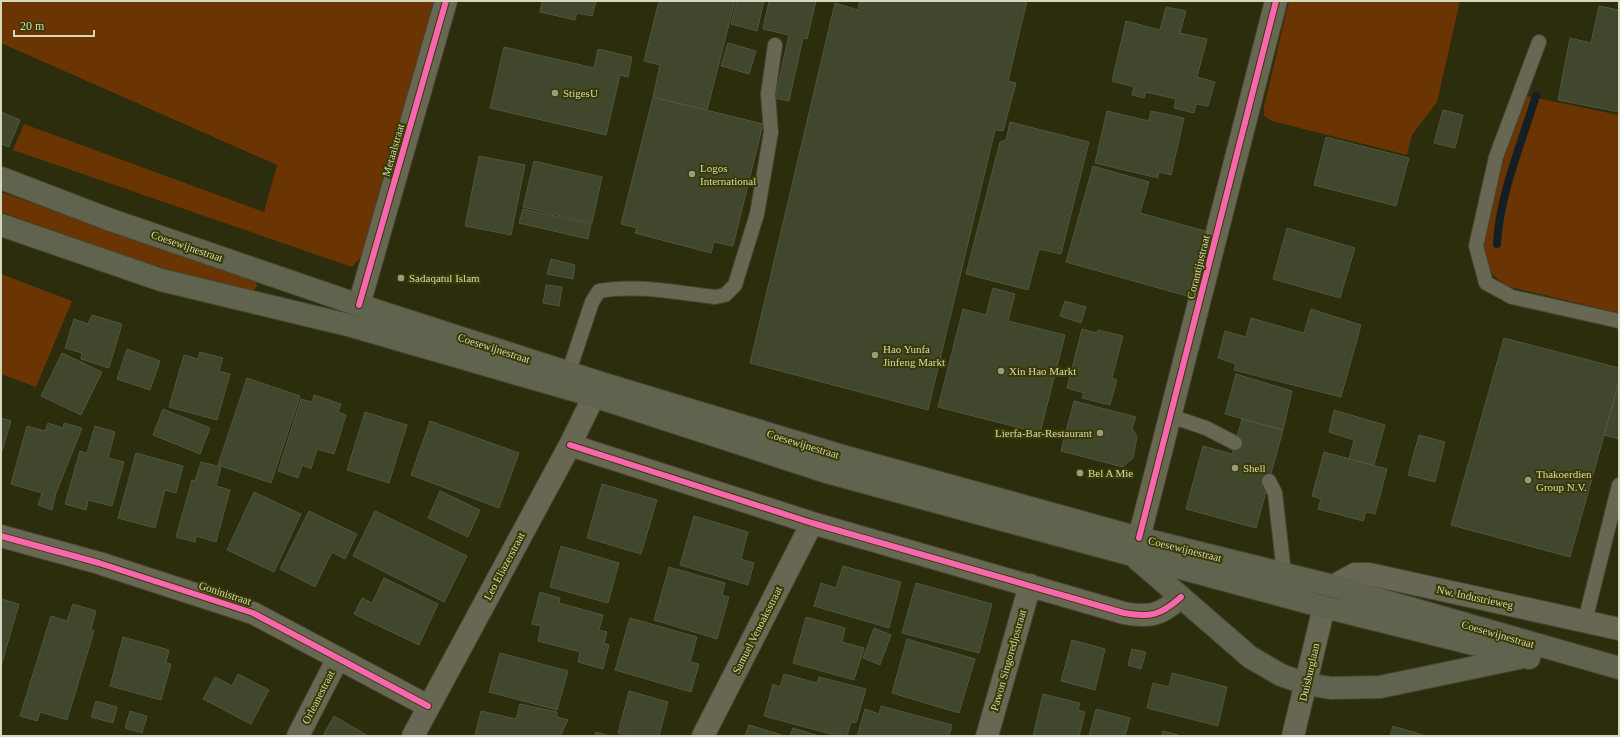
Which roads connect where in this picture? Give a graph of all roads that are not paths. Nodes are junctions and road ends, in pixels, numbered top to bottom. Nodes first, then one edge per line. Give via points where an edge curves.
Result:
1 (446, 1) edge
2 (1276, 1) edge
3 (1539, 42) dead end
4 (775, 45) dead end
5 (1, 178) edge
6 (1, 225) edge
7 (359, 305) junction
8 (1619, 322) edge
9 (569, 371) junction
10 (594, 396) junction
11 (1170, 416) junction
12 (1235, 443) dead end
13 (570, 445) junction
14 (1269, 481) dead end
15 (1619, 485) edge
16 (812, 523) junction
17 (1, 536) edge
18 (1136, 546) junction
19 (1284, 573) junction
20 (1030, 585) junction
21 (1333, 586) junction
22 (1181, 597) junction
23 (1324, 607) junction
24 (1585, 621) junction
25 (1619, 629) edge
26 (1524, 657) junction
27 (338, 658) junction
28 (1619, 668) edge
29 (1619, 682) edge
30 (1306, 684) junction
31 (428, 706) junction
32 (298, 736) edge
33 (413, 736) edge
34 (703, 736) edge
35 (987, 736) edge
36 (1293, 736) edge

1 - 7 street, Metaalstraat
2 - 11 street, Corantijnstraat
3 - 8 lane via 1496,157 1476,246 1486,283 1512,296
4 - 9 lane via 768,94 770,140 757,214 735,285 726,296 715,297 637,289 599,291 592,302
5 - 7 main road, Coesewijnestraat via 108,219
6 - 10 main road, Coesewijnestraat via 161,280 348,325
7 - 9 main road, Coesewijnestraat
9 - 18 main road, Coesewijnestraat
10 - 13 street, Leo Eliazerstraat
10 - 18 main road, Coesewijnestraat via 830,473
11 - 12 lane via 1206,428
11 - 18 street, Corantijnstraat
13 - 16 street
13 - 31 street, Leo Eliazerstraat
14 - 19 lane via 1274,493
15 - 24 lane
16 - 20 street
16 - 34 street, Samuel Venoaksstraat
17 - 27 street, Goninistraat via 98,563 253,613
18 - 19 main road, Coesewijnestraat
18 - 22 main road
18 - 23 main road, Coesewijnestraat
19 - 21 main road, Coesewijnestraat
20 - 22 street via 1142,616 1167,609
20 - 35 street, Pawon Singoredjostraat
21 - 24 street, Nw. Industrieweg via 1356,574 1369,574
21 - 28 main road, Coesewijnestraat
22 - 30 main road via 1250,657 1281,675
23 - 26 main road, Coesewijnestraat
23 - 30 street, Duisburglaan
24 - 25 street, Nw. Industrieweg
26 - 29 main road, Coesewijnestraat
26 - 30 main road via 1380,687 1331,688
27 - 31 street, Goninistraat
27 - 32 street, Orleanestraat
30 - 36 street, Duisburglaan
31 - 33 street, Leo Eliazerstraat

